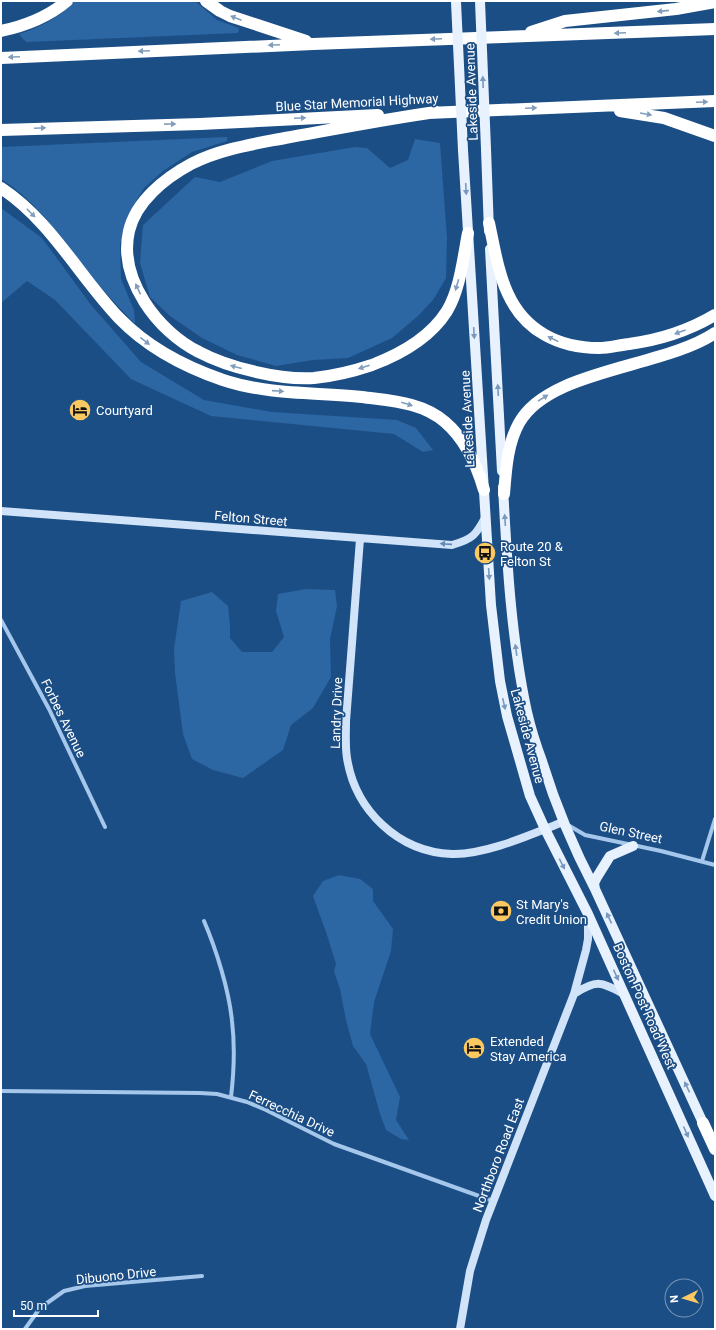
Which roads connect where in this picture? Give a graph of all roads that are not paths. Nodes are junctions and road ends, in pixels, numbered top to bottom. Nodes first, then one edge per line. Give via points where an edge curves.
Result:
1 (67, 1) edge
2 (206, 1) edge
3 (456, 1) edge
4 (480, 1) edge
5 (715, 2) edge
6 (715, 29) edge
7 (1, 31) edge
8 (517, 37) junction
9 (313, 44) junction
10 (1, 58) edge
11 (715, 101) edge
12 (579, 107) junction
13 (436, 112) junction
14 (1, 130) edge
15 (715, 136) edge
16 (1, 188) edge
17 (489, 223) junction
18 (468, 233) junction
19 (715, 315) edge
20 (715, 333) edge
21 (484, 490) junction
22 (504, 494) junction
23 (1, 511) edge
24 (486, 516) junction
25 (360, 539) junction
26 (1, 620) edge
27 (715, 819) edge
28 (563, 822) junction
29 (105, 827) dead end
30 (545, 829) junction
31 (633, 846) junction
32 (702, 861) junction
33 (715, 865) edge
34 (596, 889) junction
35 (588, 914) junction
36 (204, 921) dead end
37 (574, 994) junction
38 (624, 994) junction
39 (1, 1091) edge
40 (231, 1097) junction
41 (703, 1123) joint
42 (715, 1149) edge
43 (715, 1196) edge
44 (493, 1202) junction
45 (202, 1276) dead end
46 (25, 1329) edge
47 (460, 1329) edge

1 - 7 highway via 56,11
9 -> 2 highway via 235,18
3 -> 18 main road, Lakeside Avenue, bridge
17 -> 4 main road, Lakeside Avenue, bridge
5 -> 8 highway via 676,9 565,21
6 -> 8 highway
8 -> 9 highway
9 -> 10 highway
12 -> 11 highway, Blue Star Memorial Highway
13 -> 12 highway, Blue Star Memorial Highway
12 -> 15 highway via 652,116
14 -> 13 highway, Blue Star Memorial Highway via 200,124
18 -> 13 highway via 452,301 433,328 415,344 378,362 349,372 314,378 296,378 248,370 226,364 187,345 158,321 140,294 131,270 128,243 134,216 157,188 193,163 244,146
16 -> 21 highway via 42,224 120,319 144,341 162,352 222,379 248,386 276,391 394,400 428,411 456,433 472,457
19 -> 17 highway via 679,332 642,342 600,348 556,341 539,331 522,316 508,295
22 -> 17 main road, Lakeside Avenue
18 -> 21 main road, Lakeside Avenue
22 -> 20 highway via 512,439 519,422 537,402 576,382 678,351
21 - 24 main road, Lakeside Avenue
28 -> 22 main road, Lakeside Avenue via 530,725 523,692 512,612
23 - 25 street, Felton Street
24 -> 25 street, Felton Street via 477,532 466,541 452,545
24 -> 30 main road, Lakeside Avenue via 491,605 503,698 525,781
25 - 30 street, Landry Drive via 346,721 346,757 360,799 375,818 395,835 411,844 445,853 453,854 498,846
26 - 29 street, Forbes Avenue via 49,709
27 - 32 street
28 - 30 street
28 - 31 street, Glen Street via 585,835
28 - 34 main road, Boston Post Road West
30 -> 35 main road, Boston Post Road West
31 - 32 street, Glen Street
31 - 34 main road via 610,856 594,883
32 - 33 street, Glen Street
41 -> 34 main road, Boston Post Road West
35 - 37 street, Northboro Road East via 587,945
35 -> 38 main road, Boston Post Road West
36 - 40 street via 212,939 232,1020
37 - 38 street via 598,984
37 - 44 street, Northboro Road East
38 -> 43 main road, Boston Post Road West
39 - 40 street, Ferrecchia Drive via 200,1093
40 - 44 street, Ferrecchia Drive via 266,1110 334,1144
41 - 42 highway, Boston Post Road West
44 - 47 street, Northboro Road East via 470,1271
45 - 46 street, Dibuono Drive via 85,1286 64,1291 40,1308

